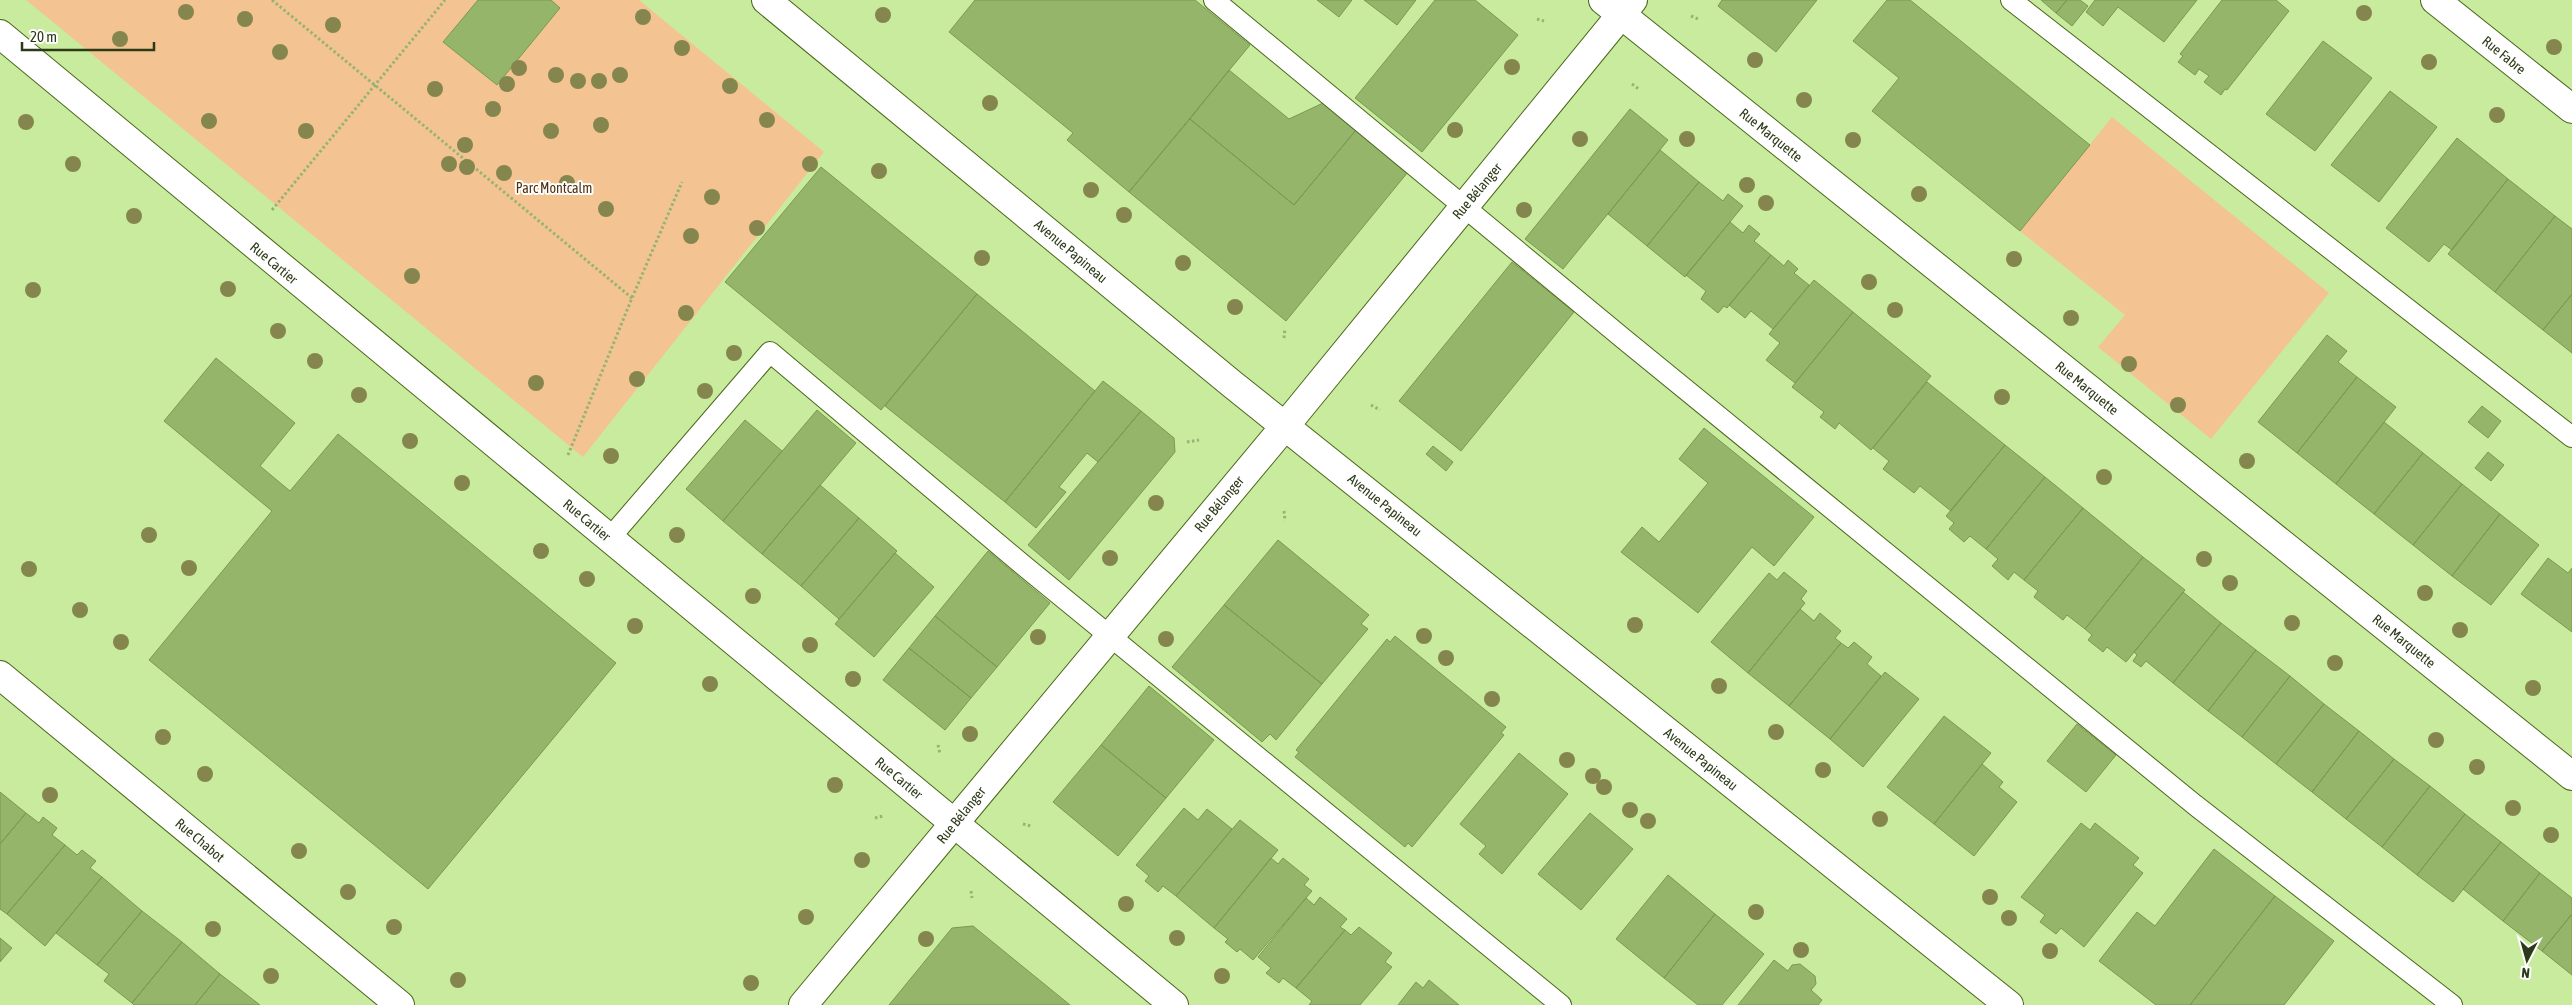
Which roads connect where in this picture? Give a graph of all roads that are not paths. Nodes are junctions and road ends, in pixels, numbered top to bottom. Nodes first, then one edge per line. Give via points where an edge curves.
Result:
1 (766, 0) edge
2 (1214, 0) edge
3 (2011, 0) edge
4 (2435, 0) edge
5 (1619, 5) edge
6 (0, 34) edge
7 (2572, 109) edge
8 (1464, 206) junction
9 (1285, 426) junction
10 (2572, 436) edge
11 (609, 539) junction
12 (1110, 634) junction
13 (0, 675) edge
14 (2572, 776) edge
15 (954, 824) junction
16 (400, 1005) edge
17 (803, 1005) edge
18 (1174, 1005) edge
19 (1561, 1005) edge
20 (2009, 1005) edge
21 (2452, 1005) edge

1 - 9 street, Avenue Papineau
2 - 8 lane
3 - 10 lane
4 - 7 street, Rue Fabre
5 - 8 street, Rue Bélanger
5 - 14 street, Rue Marquette
6 - 11 street, Rue Cartier
8 - 9 street, Rue Bélanger
8 - 21 lane via 2187,799
9 - 12 street, Rue Bélanger
9 - 20 street, Avenue Papineau
11 - 12 lane via 770,352
11 - 15 street, Rue Cartier
12 - 15 street, Rue Bélanger
12 - 19 lane
13 - 16 street, Rue Chabot
15 - 17 street, Rue Bélanger
15 - 18 street, Rue Cartier

